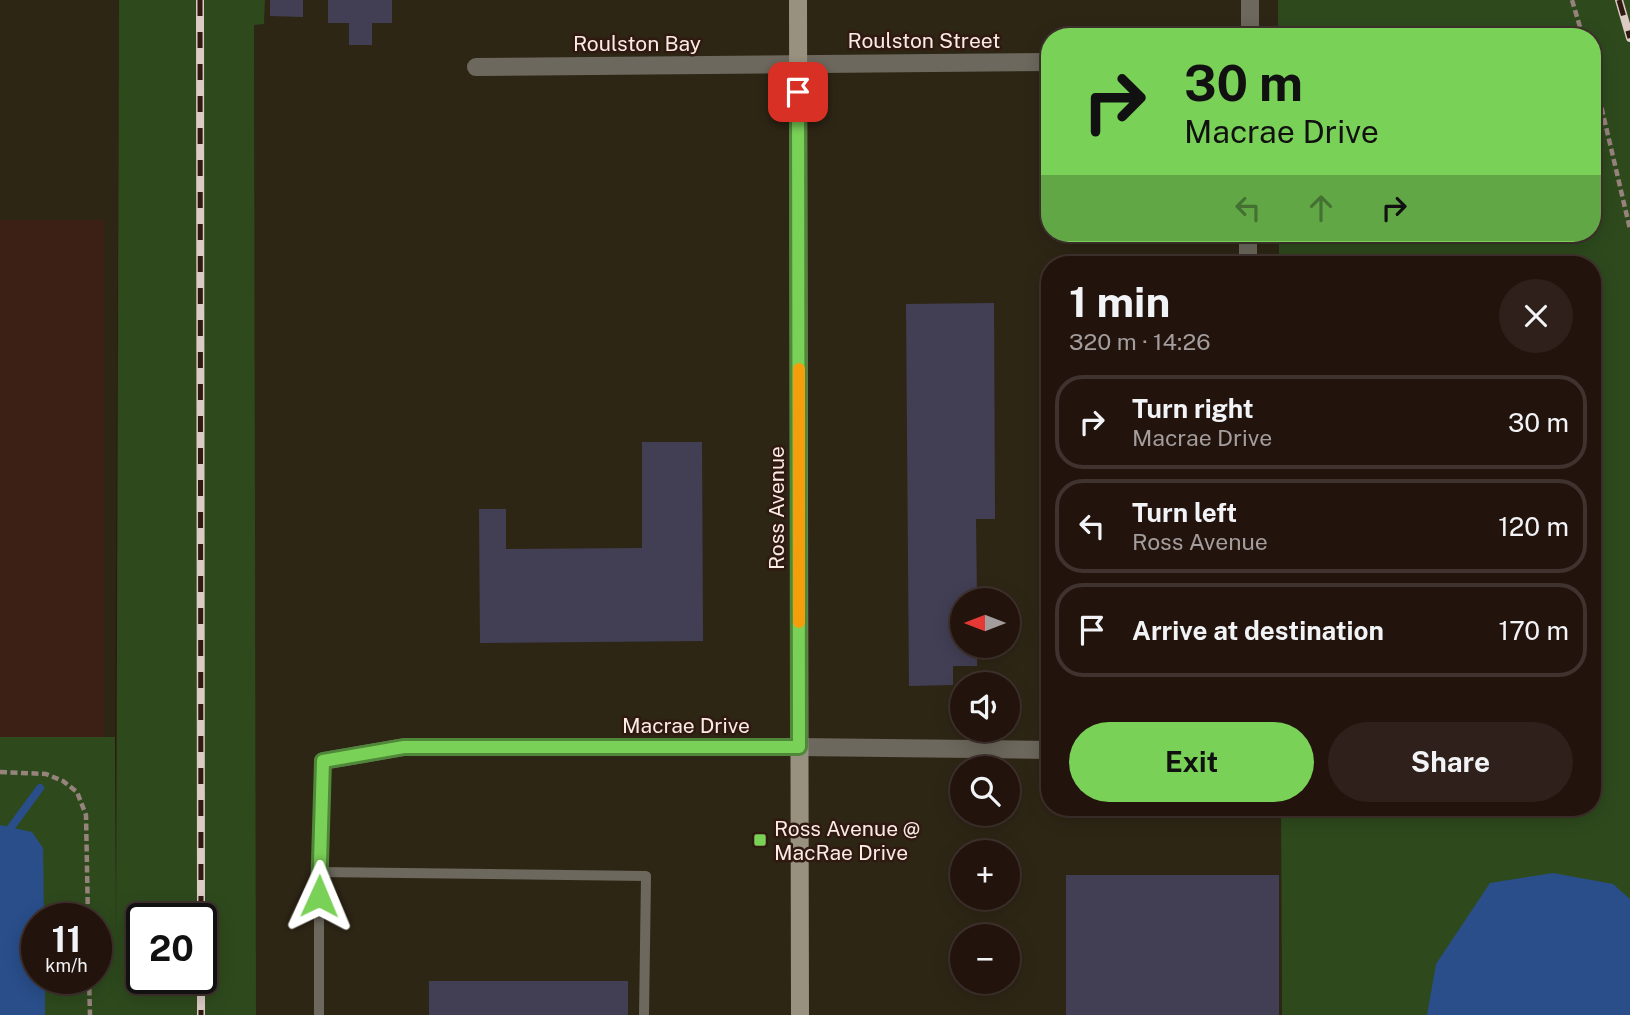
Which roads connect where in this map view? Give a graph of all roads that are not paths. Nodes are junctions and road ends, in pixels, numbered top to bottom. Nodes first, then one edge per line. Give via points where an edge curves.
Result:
1 (798, 0) edge
2 (1250, 0) edge
3 (1250, 28) edge
4 (1041, 62) edge
5 (798, 64) junction
6 (476, 67) dead end
7 (799, 747) junction
8 (1041, 750) edge
9 (323, 761) joint
10 (319, 872) junction
11 (319, 1015) edge
12 (644, 1015) edge
13 (800, 1015) edge

1 - 5 main road, Ross Avenue
2 - 3 street
4 - 5 street, Roulston Street
5 - 6 street, Roulston Bay
5 - 7 main road, Ross Avenue
7 - 8 street, Macrae Drive
7 - 9 street, Macrae Drive via 404,747
7 - 13 main road, Ross Avenue
9 - 10 lane
10 - 11 lane
10 - 12 lane via 646,876

